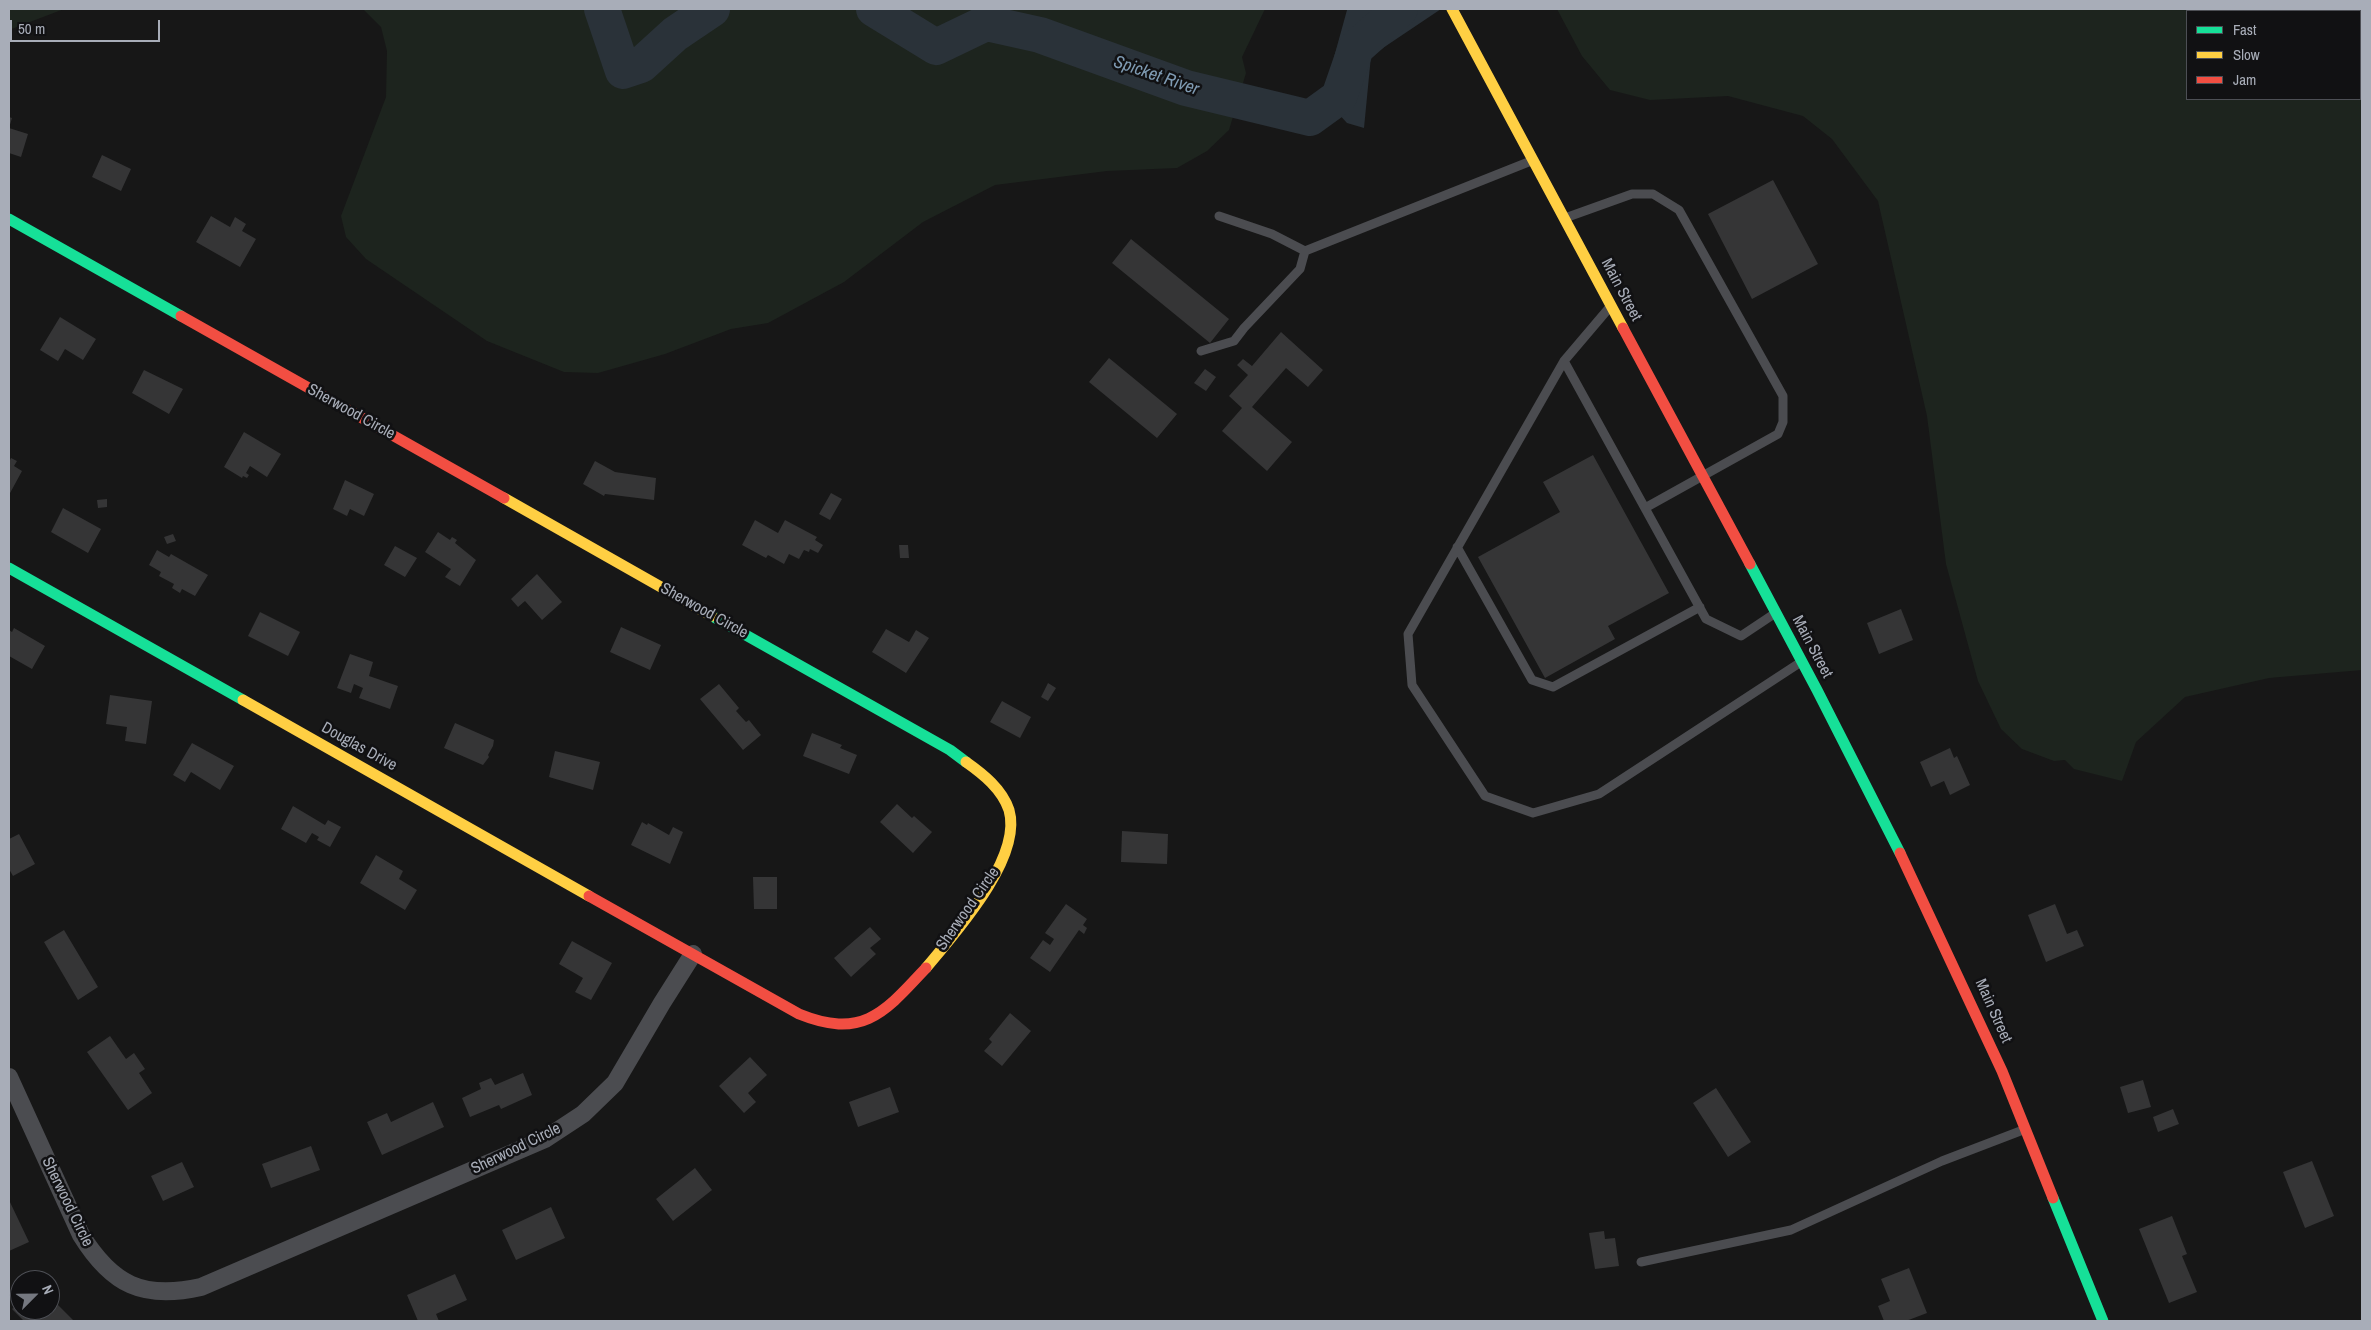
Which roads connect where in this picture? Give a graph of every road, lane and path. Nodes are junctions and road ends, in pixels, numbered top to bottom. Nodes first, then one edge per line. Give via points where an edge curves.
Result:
1 (1453, 10) edge
2 (1534, 160) junction
3 (1219, 216) dead end
4 (1564, 218) junction
5 (9, 220) edge
6 (1305, 251) junction
7 (1611, 306) junction
8 (1201, 351) dead end
9 (1564, 361) junction
10 (1702, 476) junction
11 (1645, 508) junction
12 (1457, 547) junction
13 (9, 568) edge
14 (1700, 607) junction
15 (1776, 613) junction
16 (1802, 662) junction
17 (693, 954) junction
18 (9, 1077) edge
19 (2026, 1129) junction
20 (1641, 1262) dead end
21 (2103, 1321) edge

1 - 2 street, Main Street
2 - 4 street, Main Street
2 - 6 lane
3 - 6 lane via 1272,234
4 - 7 street, Main Street
4 - 10 lane via 1632,194 1653,194 1679,210 1783,396 1783,422 1778,434
5 - 17 street, Sherwood Circle via 930,738 969,764 1002,797 1011,819 1010,842 1000,864 976,903 934,958 903,994 870,1020 842,1026 820,1023
6 - 8 lane via 1300,269 1234,342
7 - 9 lane
7 - 10 street, Main Street
9 - 11 lane
9 - 12 lane
10 - 11 lane
10 - 15 street, Main Street
11 - 14 lane
12 - 14 lane via 1532,680 1553,688
12 - 16 lane via 1408,634 1412,685 1485,796 1533,813 1598,794
13 - 17 street, Douglas Drive
14 - 15 lane via 1706,619 1741,636
15 - 16 street, Main Street
16 - 19 street, Main Street via 1892,836 1963,985
17 - 18 street, Sherwood Circle via 615,1083 583,1114 545,1139 200,1287 177,1292 153,1292 130,1286 109,1272 93,1255
19 - 20 lane via 1942,1161 1792,1230
19 - 21 street, Main Street

